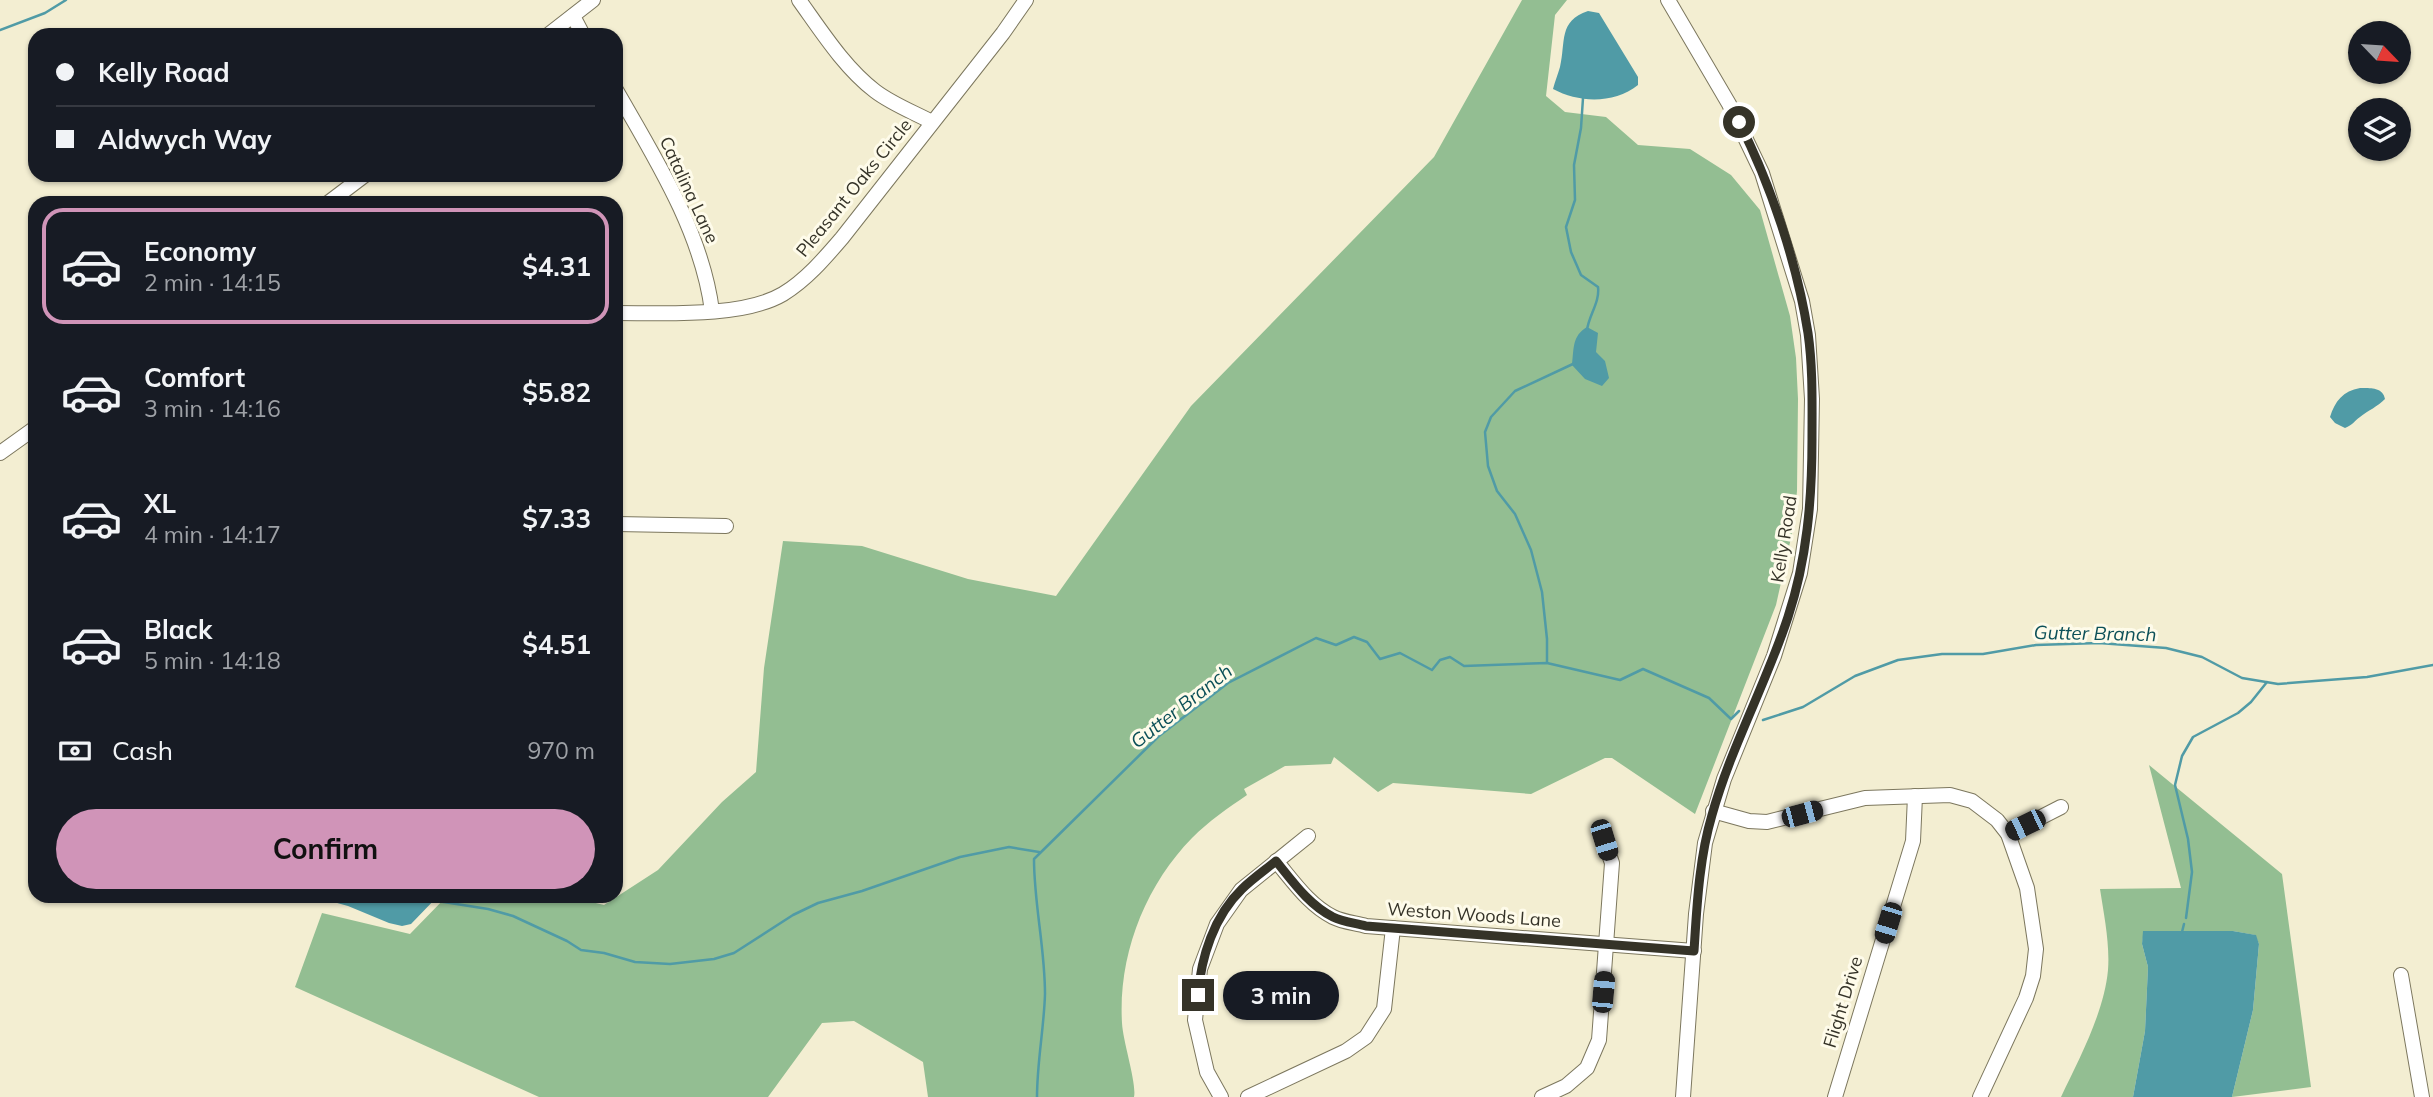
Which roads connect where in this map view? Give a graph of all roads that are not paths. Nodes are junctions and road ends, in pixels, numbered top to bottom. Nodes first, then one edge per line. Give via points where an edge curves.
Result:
1 (593, 0) edge
2 (799, 0) edge
3 (1026, 0) edge
4 (1668, 0) edge
5 (573, 16) junction
6 (557, 28) edge
7 (579, 28) edge
8 (623, 103) edge
9 (932, 122) junction
10 (356, 182) edge
11 (337, 196) edge
12 (712, 311) junction
13 (623, 313) edge
14 (28, 433) edge
15 (0, 453) edge
16 (623, 524) edge
17 (726, 526) dead end
18 (1915, 796) junction
19 (2061, 807) dead end
20 (1713, 811) junction
21 (2008, 834) junction
22 (1308, 836) dead end
23 (1604, 840) dead end
24 (1276, 861) junction
25 (1393, 928) junction
26 (1606, 945) junction
27 (1694, 951) junction
28 (2401, 975) dead end
29 (1221, 1097) edge
30 (1248, 1097) edge
31 (1542, 1097) edge
32 (1684, 1097) edge
33 (1835, 1097) edge
34 (1980, 1097) edge
35 (2422, 1097) edge

1 - 5 street
2 - 9 street via 865,82
3 - 9 street, Pleasant Oaks Circle
4 - 20 street, Kelly Road via 1729,104 1762,173 1802,301 1811,361 1812,474 1800,573 1774,656
5 - 6 street
5 - 7 street
8 - 12 street, Catalina Lane via 681,212 701,264
9 - 12 street, Pleasant Oaks Circle via 806,277 762,303
10 - 11 street
12 - 13 street, Pleasant Oaks Circle
14 - 15 street
16 - 17 street
18 - 20 street via 1865,798 1767,822
18 - 21 street via 1950,795 1972,801 1992,814
18 - 33 street, Flight Drive via 1913,841
19 - 21 street
20 - 27 street, Kelly Road via 1700,871
21 - 34 street via 2027,888 2036,949 2026,998
22 - 24 street
23 - 26 street via 1612,863
24 - 25 street, Weston Woods Lane via 1304,895 1335,918
24 - 29 street via 1241,890 1217,924 1200,969 1195,1020 1207,1072
25 - 26 street, Weston Woods Lane
25 - 30 street via 1384,1009 1366,1037
26 - 27 street, Weston Woods Lane
26 - 31 street via 1599,1040 1587,1068 1566,1086
27 - 32 street, Kelly Road
28 - 35 street

